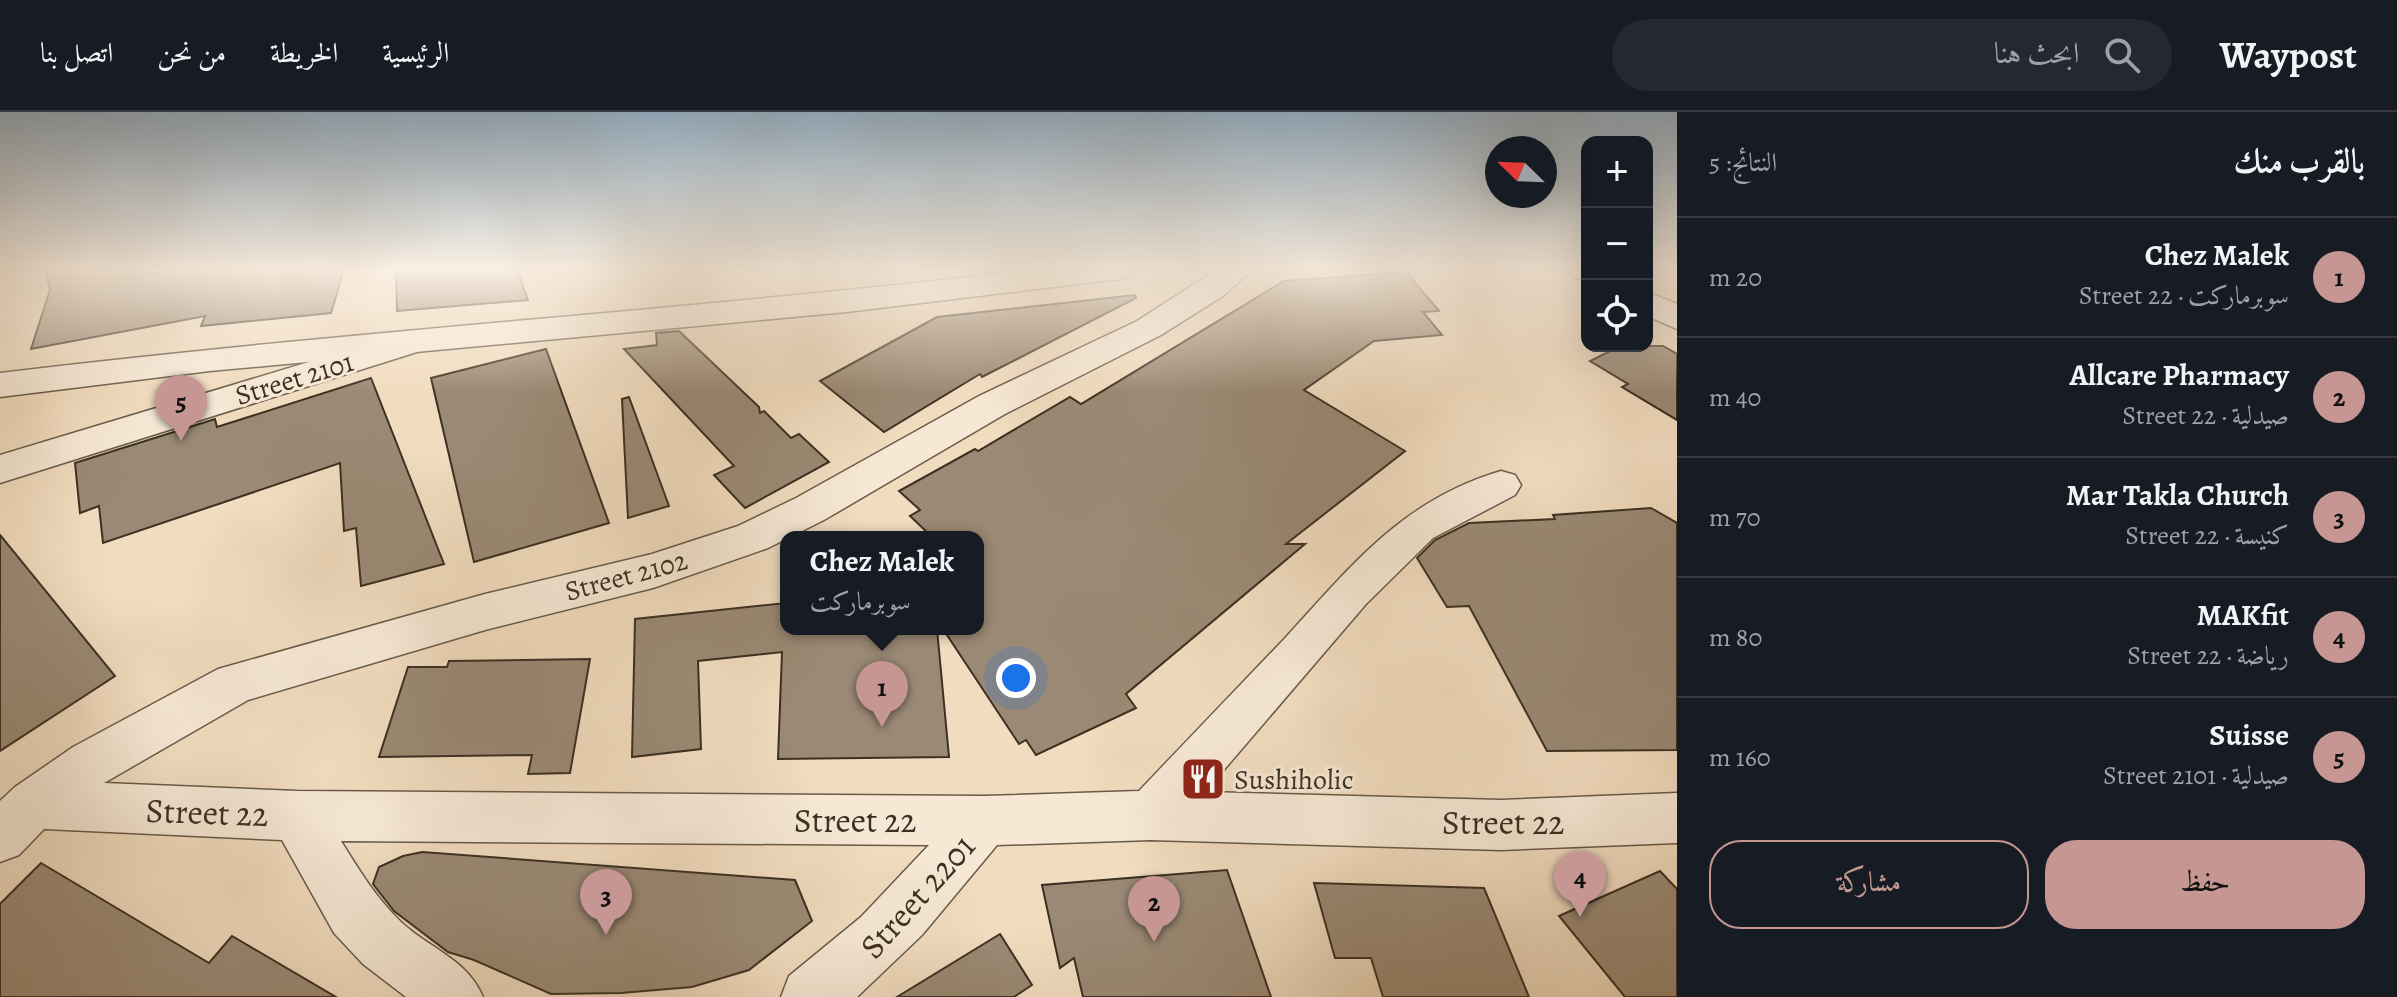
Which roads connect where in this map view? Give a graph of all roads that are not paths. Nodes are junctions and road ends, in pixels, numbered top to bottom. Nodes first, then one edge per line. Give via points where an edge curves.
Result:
1 (760, 310) edge
2 (1178, 310) edge
3 (405, 344) junction
4 (0, 385) edge
5 (0, 469) edge
6 (1501, 485) dead end
7 (1151, 815) junction
8 (297, 816) junction
9 (1677, 818) edge
10 (17, 820) edge
11 (984, 821) junction
12 (454, 997) edge
13 (810, 997) edge

1 - 3 street
2 - 10 street, Street 2102 via 753,537 653,571 235,683 91,763
3 - 4 street via 210,359
3 - 5 street, Street 2101
6 - 7 street via 1419,527 1351,592
7 - 9 street, Street 22 via 1501,825
7 - 11 street, Street 22
8 - 10 street, Street 22
8 - 11 street, Street 22
8 - 12 street via 354,913 383,944
11 - 13 street, Street 2201 via 911,910 853,966

